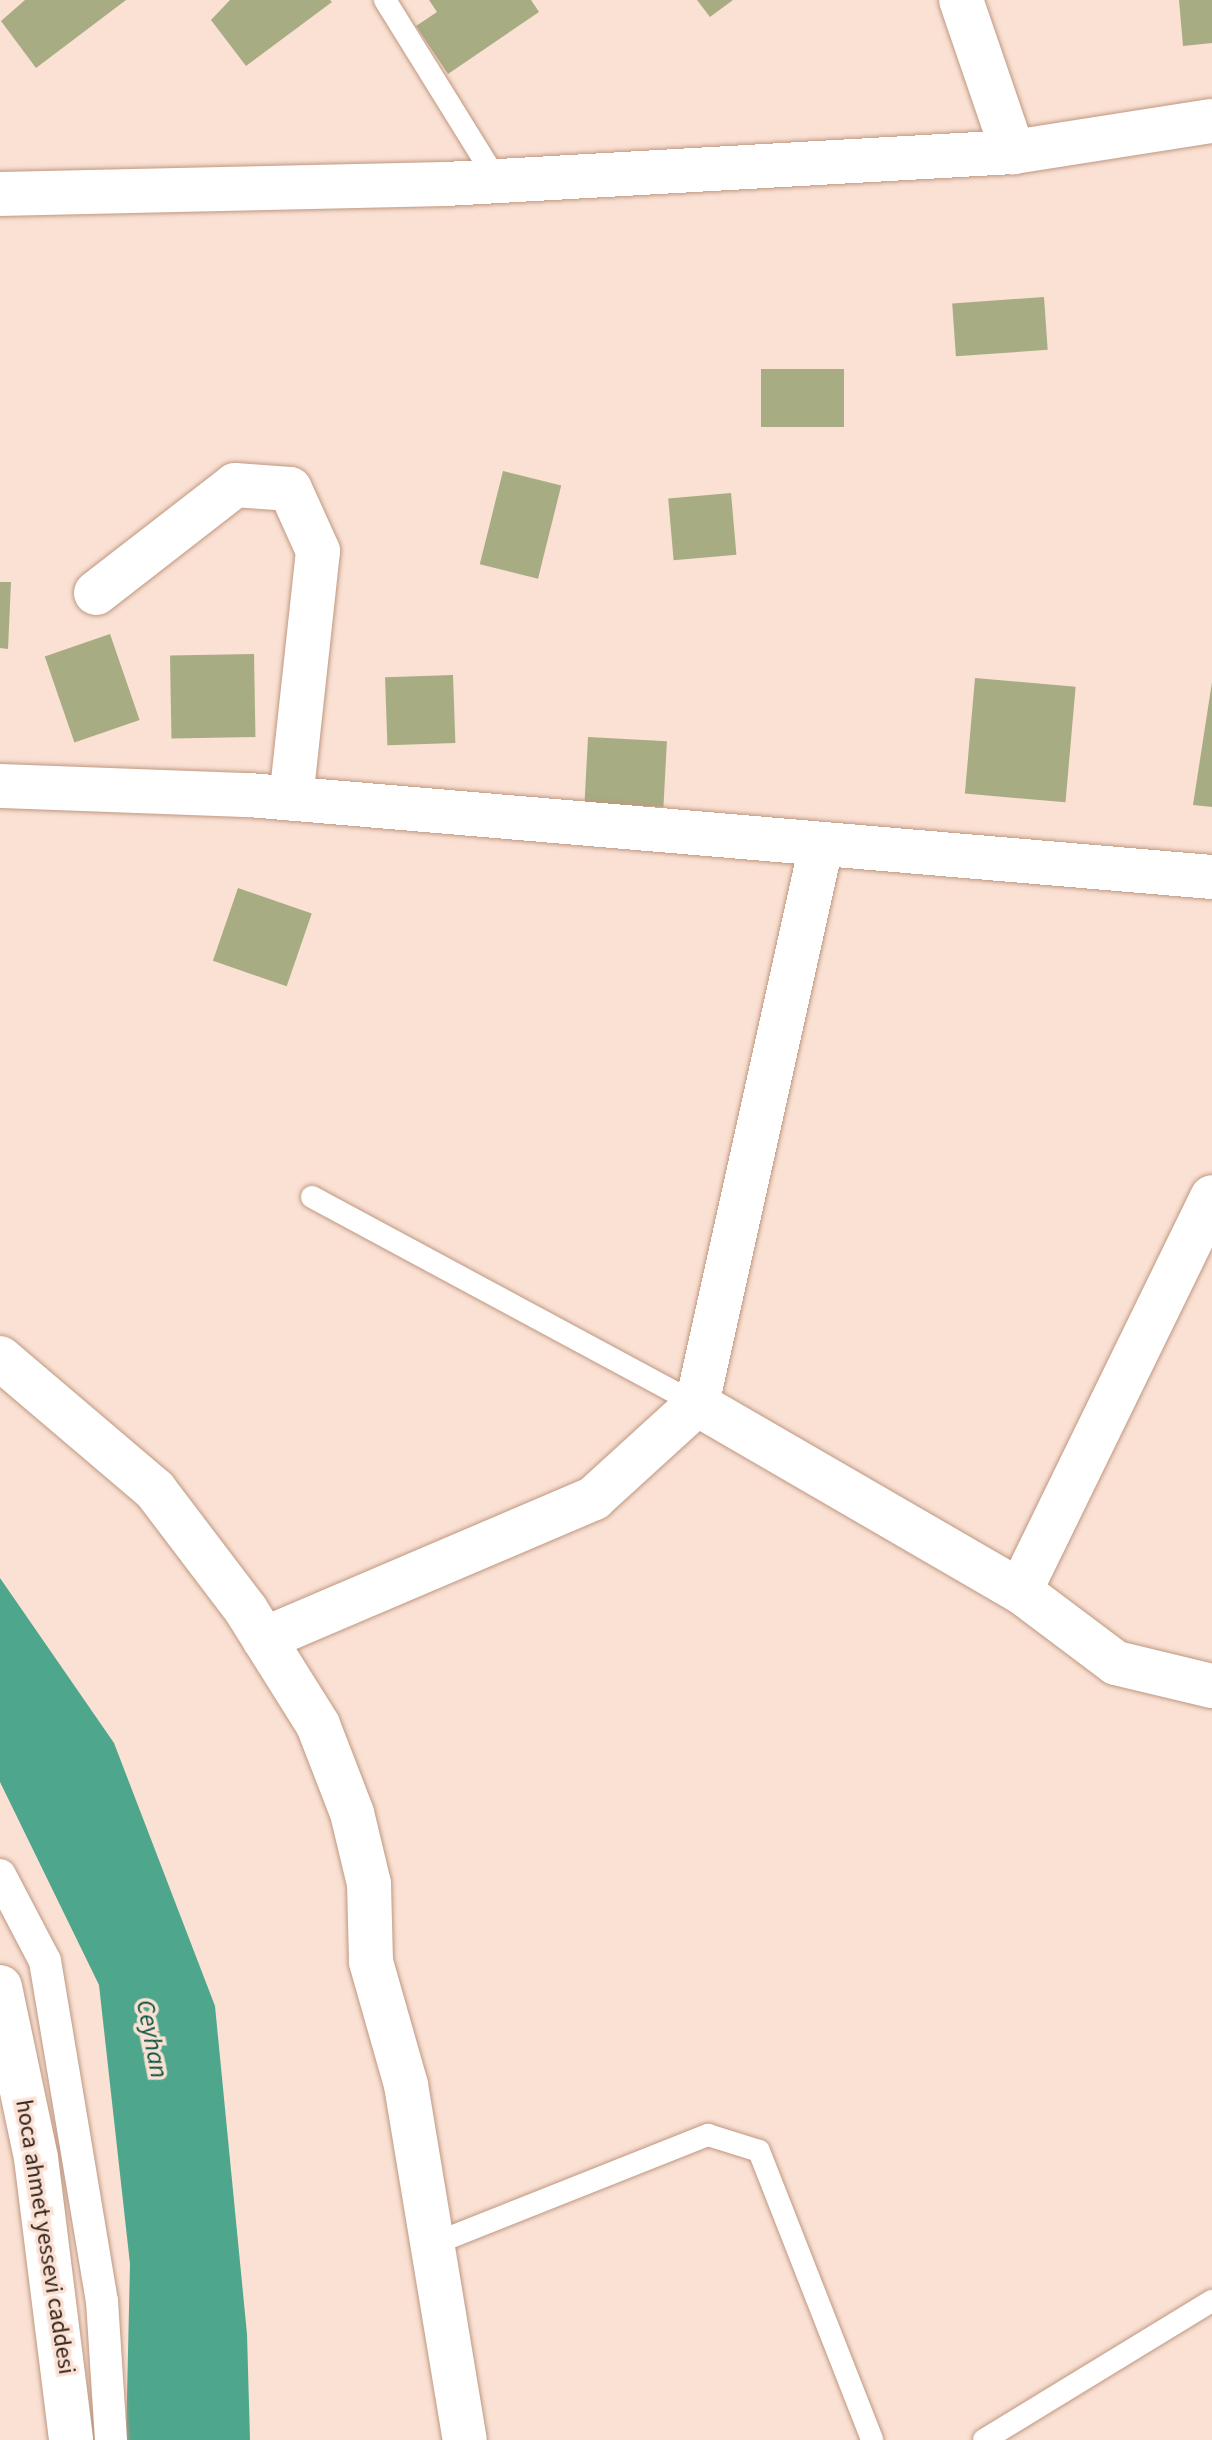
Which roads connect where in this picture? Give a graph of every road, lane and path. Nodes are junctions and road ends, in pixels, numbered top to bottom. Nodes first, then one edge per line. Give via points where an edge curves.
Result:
1 (385, 0) edge
2 (961, 0) edge
3 (1212, 121) edge
4 (1013, 152) junction
5 (498, 182) junction
6 (0, 194) edge
7 (96, 593) dead end
8 (0, 786) edge
9 (291, 799) junction
10 (821, 846) junction
11 (1212, 877) edge
12 (312, 1197) dead end
13 (1212, 1197) edge
14 (1202, 1252) edge
15 (0, 1358) edge
16 (697, 1404) junction
17 (1020, 1591) junction
18 (264, 1639) junction
19 (1212, 1686) edge
20 (0, 1875) edge
21 (0, 1987) edge
22 (436, 2243) junction
23 (1212, 2301) edge
24 (71, 2440) edge
25 (111, 2440) edge
26 (465, 2440) edge
27 (872, 2440) edge
28 (984, 2440) edge

1 - 5 lane
2 - 4 street
3 - 4 street
4 - 5 street
5 - 6 street
7 - 9 street via 235,485 290,489 318,551
8 - 9 street
9 - 10 street
10 - 11 street
10 - 16 street
12 - 16 lane
13 - 14 street
14 - 17 street
15 - 18 street via 155,1490
16 - 17 street
16 - 18 street via 594,1498
17 - 19 street via 1116,1663
18 - 22 street via 318,1725 352,1813 369,1884 371,1962 406,2085
20 - 25 street via 45,1961 102,2301
21 - 24 street, hoca ahmet yessevi caddesi via 36,2158
22 - 26 street
22 - 27 lane via 708,2135 759,2151
23 - 28 lane

